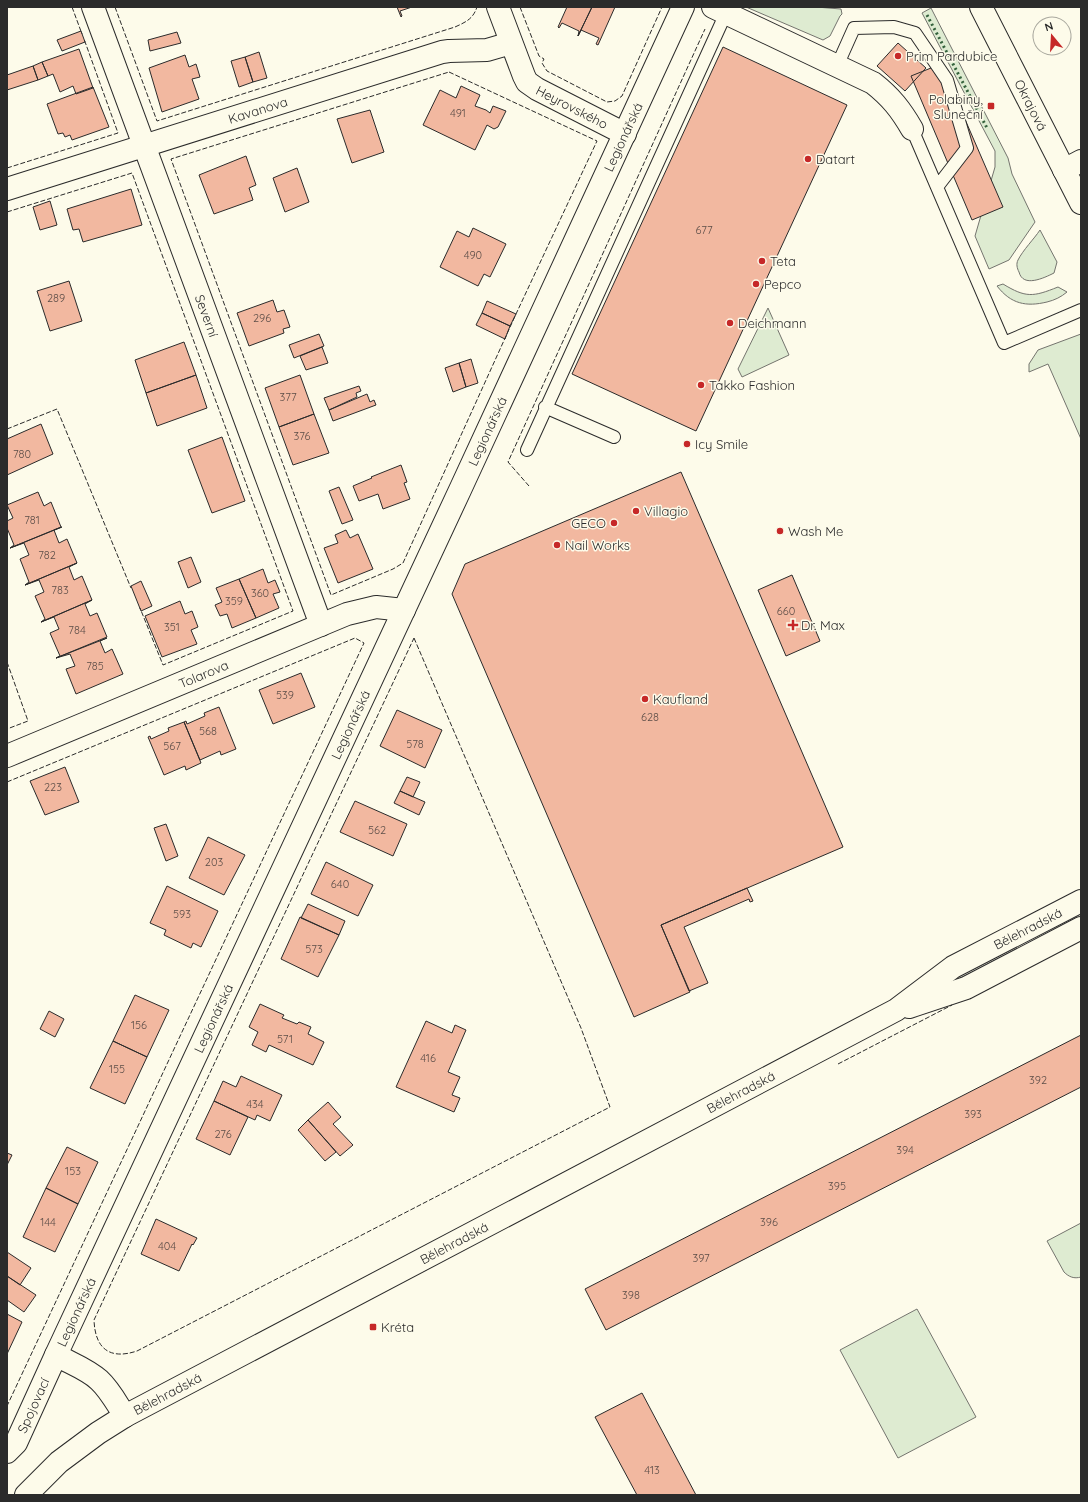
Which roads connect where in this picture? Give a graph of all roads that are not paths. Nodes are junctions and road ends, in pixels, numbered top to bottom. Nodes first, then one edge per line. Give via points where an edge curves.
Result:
1 (93, 7) edge
2 (498, 7) edge
3 (683, 7) edge
4 (981, 7) edge
5 (719, 10) edge
6 (511, 43) junction
7 (837, 66) junction
8 (912, 129) joint
9 (625, 134) junction
10 (144, 146) junction
11 (1073, 166) edge
12 (937, 187) junction
13 (7, 189) edge
14 (1081, 203) edge
15 (1081, 310) edge
16 (545, 407) junction
17 (614, 437) dead end
18 (527, 450) dead end
19 (404, 610) junction
20 (321, 625) junction
21 (7, 756) edge
22 (1081, 900) edge
23 (1081, 928) edge
24 (896, 1010) junction
25 (56, 1355) junction
26 (125, 1416) junction
27 (7, 1452) edge
28 (26, 1495) edge

1 - 10 street, Severní
2 - 6 street, Heyrovského
3 - 9 street, Legionářská
4 - 11 street, Okrajová
5 - 7 street
5 - 16 lane
6 - 9 street, Heyrovského via 524,76 532,86
6 - 10 street, Kavanova via 487,50 442,52
7 - 8 street via 873,83 888,95
7 - 12 lane via 854,28 894,27 915,33 947,80 967,148
8 - 12 lane
9 - 19 street, Legionářská
10 - 13 street, Kavanova
10 - 20 street, Severní
11 - 14 street, Okrajová
12 - 15 lane via 1004,343
16 - 17 lane
16 - 18 lane
19 - 20 street, Tolarova via 376,607 347,614
19 - 25 street, Legionářská
20 - 21 street, Tolarova
22 - 24 street, Bělehradská via 953,967
23 - 24 street, Bělehradská via 966,988
24 - 26 street, Bělehradská
25 - 26 street, Legionářská via 89,1372 100,1381
25 - 27 street, Spojovací via 16,1443
26 - 28 street, Bělehradská via 59,1462

